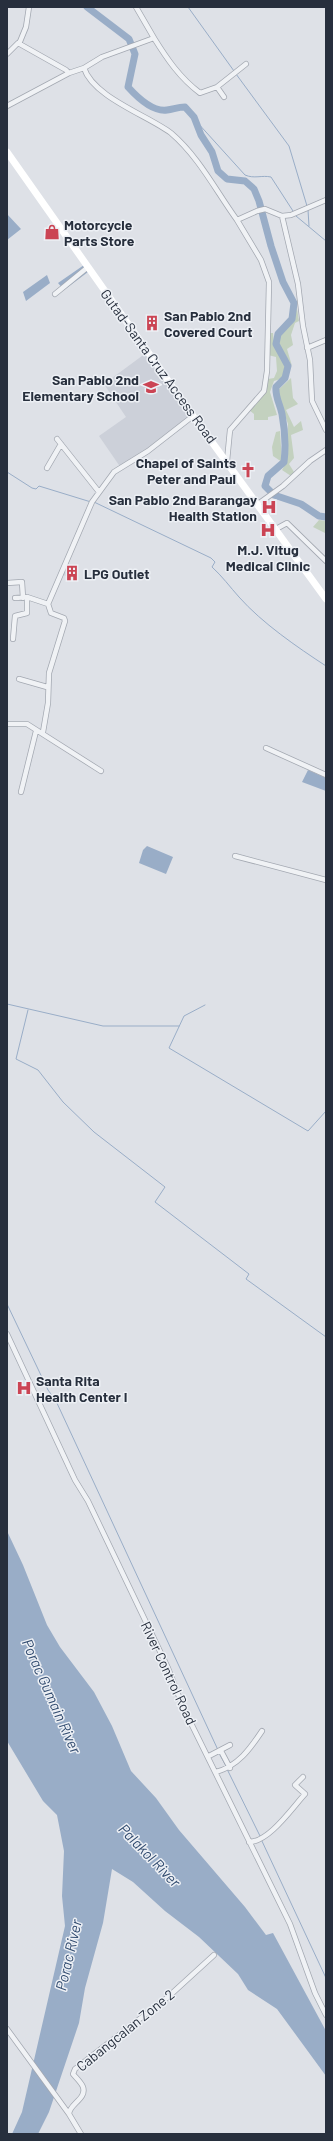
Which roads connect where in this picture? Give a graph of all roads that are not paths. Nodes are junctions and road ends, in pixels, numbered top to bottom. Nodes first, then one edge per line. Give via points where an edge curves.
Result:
1 (29, 7) edge
2 (136, 7) edge
3 (153, 38) junction
4 (19, 44) junction
5 (7, 54) edge
6 (246, 64) dead end
7 (84, 68) junction
8 (69, 73) junction
9 (217, 87) junction
10 (224, 97) dead end
11 (7, 106) edge
12 (7, 152) edge
13 (326, 200) edge
14 (282, 216) junction
15 (237, 220) junction
16 (88, 267) junction
17 (55, 294) dead end
18 (326, 340) edge
19 (307, 348) junction
20 (193, 416) junction
21 (326, 430) edge
22 (57, 439) dead end
23 (61, 444) junction
24 (326, 450) edge
25 (227, 461) junction
26 (47, 468) dead end
27 (99, 492) junction
28 (258, 504) junction
29 (276, 529) junction
30 (326, 561) edge
31 (7, 583) edge
32 (25, 597) junction
33 (15, 598) dead end
34 (326, 599) edge
35 (48, 604) junction
36 (13, 639) dead end
37 (19, 679) dead end
38 (47, 687) junction
39 (7, 724) edge
40 (36, 731) junction
41 (43, 732) junction
42 (266, 748) dead end
43 (101, 771) dead end
44 (326, 775) edge
45 (21, 792) dead end
46 (235, 856) dead end
47 (326, 880) edge
48 (7, 1334) edge
49 (262, 1730) dead end
50 (230, 1745) dead end
51 (222, 1751) junction
52 (209, 1756) junction
53 (230, 1768) junction
54 (216, 1772) junction
55 (303, 1777) dead end
56 (249, 1842) junction
57 (214, 1955) dead end
58 (326, 2015) edge
59 (7, 2029) edge
60 (69, 2114) junction
61 (81, 2134) edge

1 - 4 street via 26,27
2 - 3 street
3 - 7 street via 102,57
3 - 9 street via 174,69 190,85 200,92
4 - 5 street
4 - 8 street
6 - 9 street
7 - 8 street
7 - 15 street via 99,87 119,103 171,134 211,180
8 - 11 street
9 - 10 street
12 - 16 main road, Gutad-Santa Cruz Access Road
13 - 14 street via 291,215
14 - 15 street via 264,209
14 - 19 street via 298,284
15 - 25 street via 261,260 268,282 267,371 264,391 230,430
16 - 17 street
16 - 20 main road, Gutad-Santa Cruz Access Road
18 - 19 street
19 - 21 street via 312,401
20 - 25 main road, Gutad-Santa Cruz Access Road
20 - 27 street via 148,451 114,472
22 - 23 street
23 - 26 street
23 - 27 street
24 - 28 street
25 - 28 main road, Gutad-Santa Cruz Access Road
27 - 35 street via 92,502
28 - 29 main road, Gutad-Santa Cruz Access Road
29 - 30 street via 287,523
29 - 34 main road, Gutad-Santa Cruz Access Road
31 - 32 street via 22,582
32 - 33 street
32 - 35 street
32 - 36 street via 27,613 15,616
35 - 38 street via 51,613 64,618 65,621 49,672
37 - 38 street
38 - 41 street via 48,703
39 - 40 street via 28,724
40 - 41 street
40 - 45 street
41 - 43 street
42 - 44 street
46 - 47 street
48 - 52 street, River Control Road via 164,1661 183,1707
49 - 53 street via 246,1754
50 - 51 street
51 - 52 street
51 - 53 street
52 - 54 street, River Control Road
53 - 54 street
54 - 56 street, River Control Road
55 - 56 street via 295,1785 305,1794 272,1830 261,1839
56 - 58 street, River Control Road via 290,1924 315,1993
57 - 60 street, Cabangcalan Zone 2 via 168,1997 75,2069 73,2074 83,2091 70,2108
59 - 60 street
60 - 61 street

